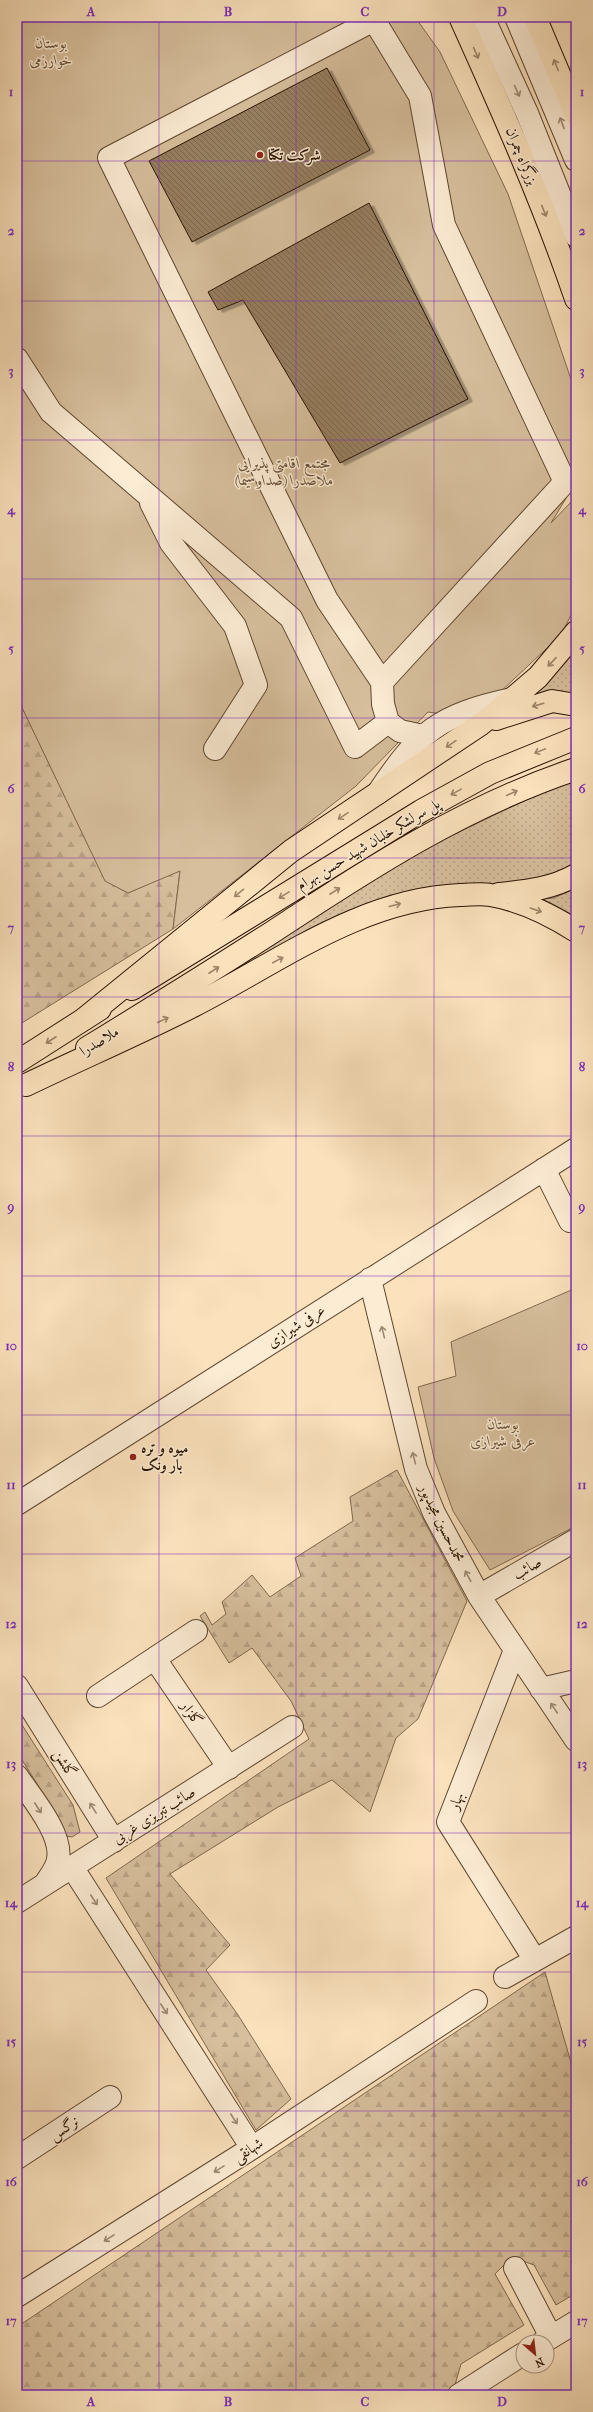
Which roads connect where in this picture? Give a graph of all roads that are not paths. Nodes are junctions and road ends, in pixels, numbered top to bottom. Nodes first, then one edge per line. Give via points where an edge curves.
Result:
1 (460, 17) edge
2 (483, 17) edge
3 (516, 17) edge
4 (535, 17) edge
5 (576, 114) edge
6 (576, 160) edge
7 (576, 236) edge
8 (576, 299) edge
9 (17, 359) edge
10 (146, 494) junction
11 (576, 632) edge
12 (382, 682) junction
13 (512, 700) junction
14 (576, 705) edge
15 (388, 722) junction
16 (481, 724) junction
17 (423, 736) junction
18 (576, 738) edge
19 (215, 750) dead end
20 (576, 769) edge
21 (378, 793) junction
22 (576, 875) edge
23 (490, 894) junction
24 (576, 931) edge
25 (169, 967) joint
26 (181, 991) joint
27 (84, 1019) junction
28 (17, 1062) edge
29 (22, 1088) edge
30 (576, 1148) edge
31 (544, 1169) junction
32 (570, 1221) dead end
33 (370, 1279) junction
34 (17, 1504) edge
35 (576, 1540) edge
36 (479, 1596) junction
37 (196, 1632) dead end
38 (515, 1650) junction
39 (155, 1659) junction
40 (576, 1682) edge
41 (17, 1686) edge
42 (541, 1689) junction
43 (98, 1696) dead end
44 (292, 1727) dead end
45 (576, 1740) edge
46 (229, 1768) junction
47 (17, 1776) edge
48 (114, 1840) junction
49 (72, 1867) junction
50 (45, 1885) junction
51 (17, 1902) edge
52 (576, 1937) edge
53 (535, 1960) junction
54 (505, 1977) dead end
55 (476, 2001) dead end
56 (110, 2097) dead end
57 (252, 2148) junction
58 (17, 2158) edge
59 (515, 2268) dead end
60 (17, 2296) edge
61 (563, 2333) edge
62 (515, 2359) edge
63 (459, 2395) edge

1 -> 8 main road, بزرگراه چمران via 506,117 558,245
2 -> 7 street via 530,121
6 -> 3 street
5 -> 4 main road
9 - 10 street via 51,412
10 - 15 street via 291,618 355,746
10 - 19 street via 171,543 235,626 256,685
11 -> 13 main road via 538,677
12 - 12 street via 565,482 444,225 420,96 377,25 370,22 110,158 327,600
12 - 15 street via 383,704
13 - 16 main road
13 - 17 street via 458,714 438,723
14 -> 16 main road via 552,701
15 - 17 street via 400,731
16 -> 21 main road
17 - 21 street via 396,766
18 -> 25 main road, پل سرلشکر خلبان شهید حسن بهرام via 490,773 421,811
26 -> 20 main road, پل سرلشکر خلبان شهید حسن بهرام via 352,880 439,828 513,792
21 -> 27 main road via 291,851
22 - 23 main road via 557,885 534,891
23 -> 24 main road via 543,912
29 -> 23 main road via 192,1006 355,919 415,900
25 - 27 main road, ملاصدرا
26 - 29 main road, ملاصدرا
27 -> 28 main road, ملاصدرا
30 - 31 street, عرفی شیرازی
31 - 32 street
31 - 33 street, عرفی شیرازی
33 - 34 street, عرفی شیرازی
36 -> 33 street, محمدحسین مجیدپور via 434,1513 416,1469
35 - 36 street, صائب
36 - 38 street, محمدحسین مجیدپور
37 - 39 street
38 - 42 street, محمدحسین مجیدپور
38 - 53 street, بهار via 448,1822
39 - 43 street
39 - 46 street, گلزار
40 - 42 street
48 -> 41 street, گلشن
45 -> 42 street, محمدحسین مجیدپور
44 - 46 street, صائب تبریزی غربی
46 - 48 street, صائب تبریزی غربی
47 -> 50 street via 55,1835 60,1848 58,1860
48 - 49 street, صائب تبریزی غربی
49 - 50 street, صائب تبریزی غربی
49 -> 57 street
50 - 51 street, صائب تبریزی غربی
52 - 53 street
53 - 54 street
55 - 57 street, شهانقی
56 - 58 street, نرگس
57 -> 60 street, شهانقی
59 - 61 street
62 - 63 street

